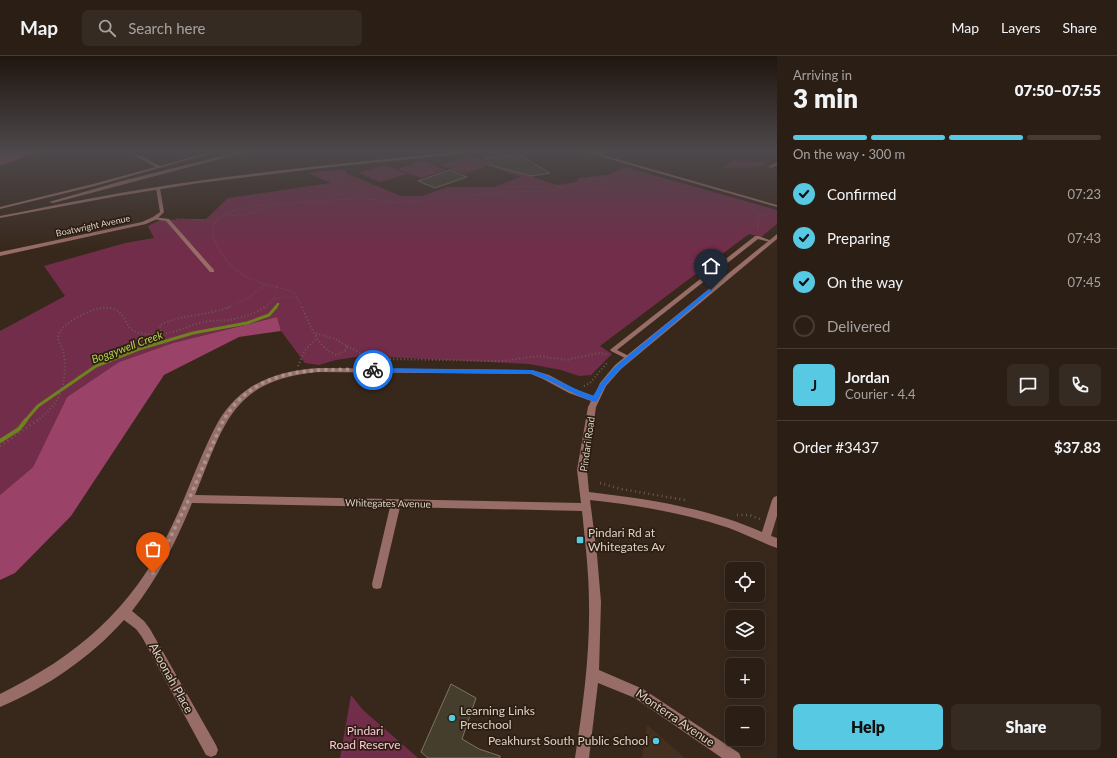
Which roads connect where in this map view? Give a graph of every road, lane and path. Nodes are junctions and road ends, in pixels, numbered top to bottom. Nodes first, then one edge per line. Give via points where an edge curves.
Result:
1 (99, 184) edge
2 (103, 184) edge
3 (120, 184) edge
4 (126, 184) edge
5 (192, 184) edge
6 (581, 184) edge
7 (697, 184) edge
8 (108, 187) junction
9 (556, 187) dead end
10 (158, 188) junction
11 (566, 188) junction
12 (113, 193) junction
13 (100, 194) junction
14 (744, 204) dead end
15 (273, 206) junction
16 (777, 206) edge
17 (0, 208) edge
18 (224, 215) junction
19 (0, 216) edge
20 (155, 218) junction
21 (215, 223) junction
22 (761, 238) junction
23 (774, 239) edge
24 (0, 254) edge
25 (714, 260) dead end
26 (691, 262) dead end
27 (212, 271) dead end
28 (267, 284) junction
29 (277, 287) junction
30 (298, 297) junction
31 (273, 300) junction
32 (315, 333) junction
33 (161, 336) junction
34 (317, 338) junction
35 (347, 346) junction
36 (618, 352) junction
37 (166, 353) dead end
38 (613, 356) junction
39 (629, 358) junction
40 (506, 360) junction
41 (507, 365) dead end
42 (298, 372) junction
43 (581, 386) dead end
44 (595, 400) junction
45 (0, 446) edge
46 (584, 494) junction
47 (189, 499) junction
48 (777, 500) edge
49 (396, 503) junction
50 (586, 507) junction
51 (766, 537) junction
52 (777, 543) edge
53 (377, 584) dead end
54 (124, 612) junction
55 (592, 674) junction
56 (0, 702) edge
57 (211, 750) dead end
58 (582, 758) edge
59 (734, 758) edge

1 - 17 lane
2 - 8 lane
3 - 8 street
4 - 12 street
5 - 10 street
6 - 11 path
7 - 16 street
8 - 13 street
9 - 11 path
10 - 12 street
10 - 20 street via 162,212
11 - 15 path via 396,203 363,198
12 - 13 street
13 - 19 street
13 - 19 street via 70,204
14 - 22 path via 760,214 758,229
15 - 18 path via 240,216
15 - 18 path via 245,207 230,210
18 - 21 path
20 - 21 path via 208,220
20 - 24 street, Boatwright Avenue via 144,223
20 - 27 lane via 167,220
21 - 28 path via 212,234 222,257 235,272
22 - 23 lane
22 - 36 lane via 756,237 613,350
23 - 39 street, Pindari Road
25 - 26 path
28 - 29 path
28 - 33 path via 251,297 233,306 172,318 160,325
29 - 30 path via 291,291
29 - 31 path
30 - 31 path
30 - 32 path
31 - 33 path via 265,307 243,317 205,322
32 - 34 path
32 - 35 path
33 - 37 path via 168,347
33 - 45 path via 133,330 128,327 121,313 109,309 96,309 63,326 59,334 64,351 64,381 61,392 39,420
34 - 35 path via 323,348 332,355 344,353
34 - 42 path via 303,353
35 - 40 path via 364,355 386,359
36 - 38 path
36 - 39 lane
38 - 40 path via 601,353 567,360 540,356
38 - 43 path via 590,383
39 - 44 street, Pindari Road via 610,376
40 - 41 path
42 - 44 street via 532,372
42 - 47 street via 276,377 260,385 247,393 232,408 218,432
44 - 46 street, Pindari Road via 582,470
46 - 50 street, Pindari Road
46 - 51 street via 675,508
47 - 49 street, Whitegates Avenue
47 - 54 street via 157,566
48 - 51 street
49 - 50 street, Whitegates Avenue
49 - 53 street
50 - 55 street, Pindari Road via 594,590
51 - 52 street
54 - 56 street via 59,668
54 - 57 street, Akoonah Place via 146,633
55 - 58 street, Pindari Road
55 - 59 street, Monterra Avenue via 640,693

